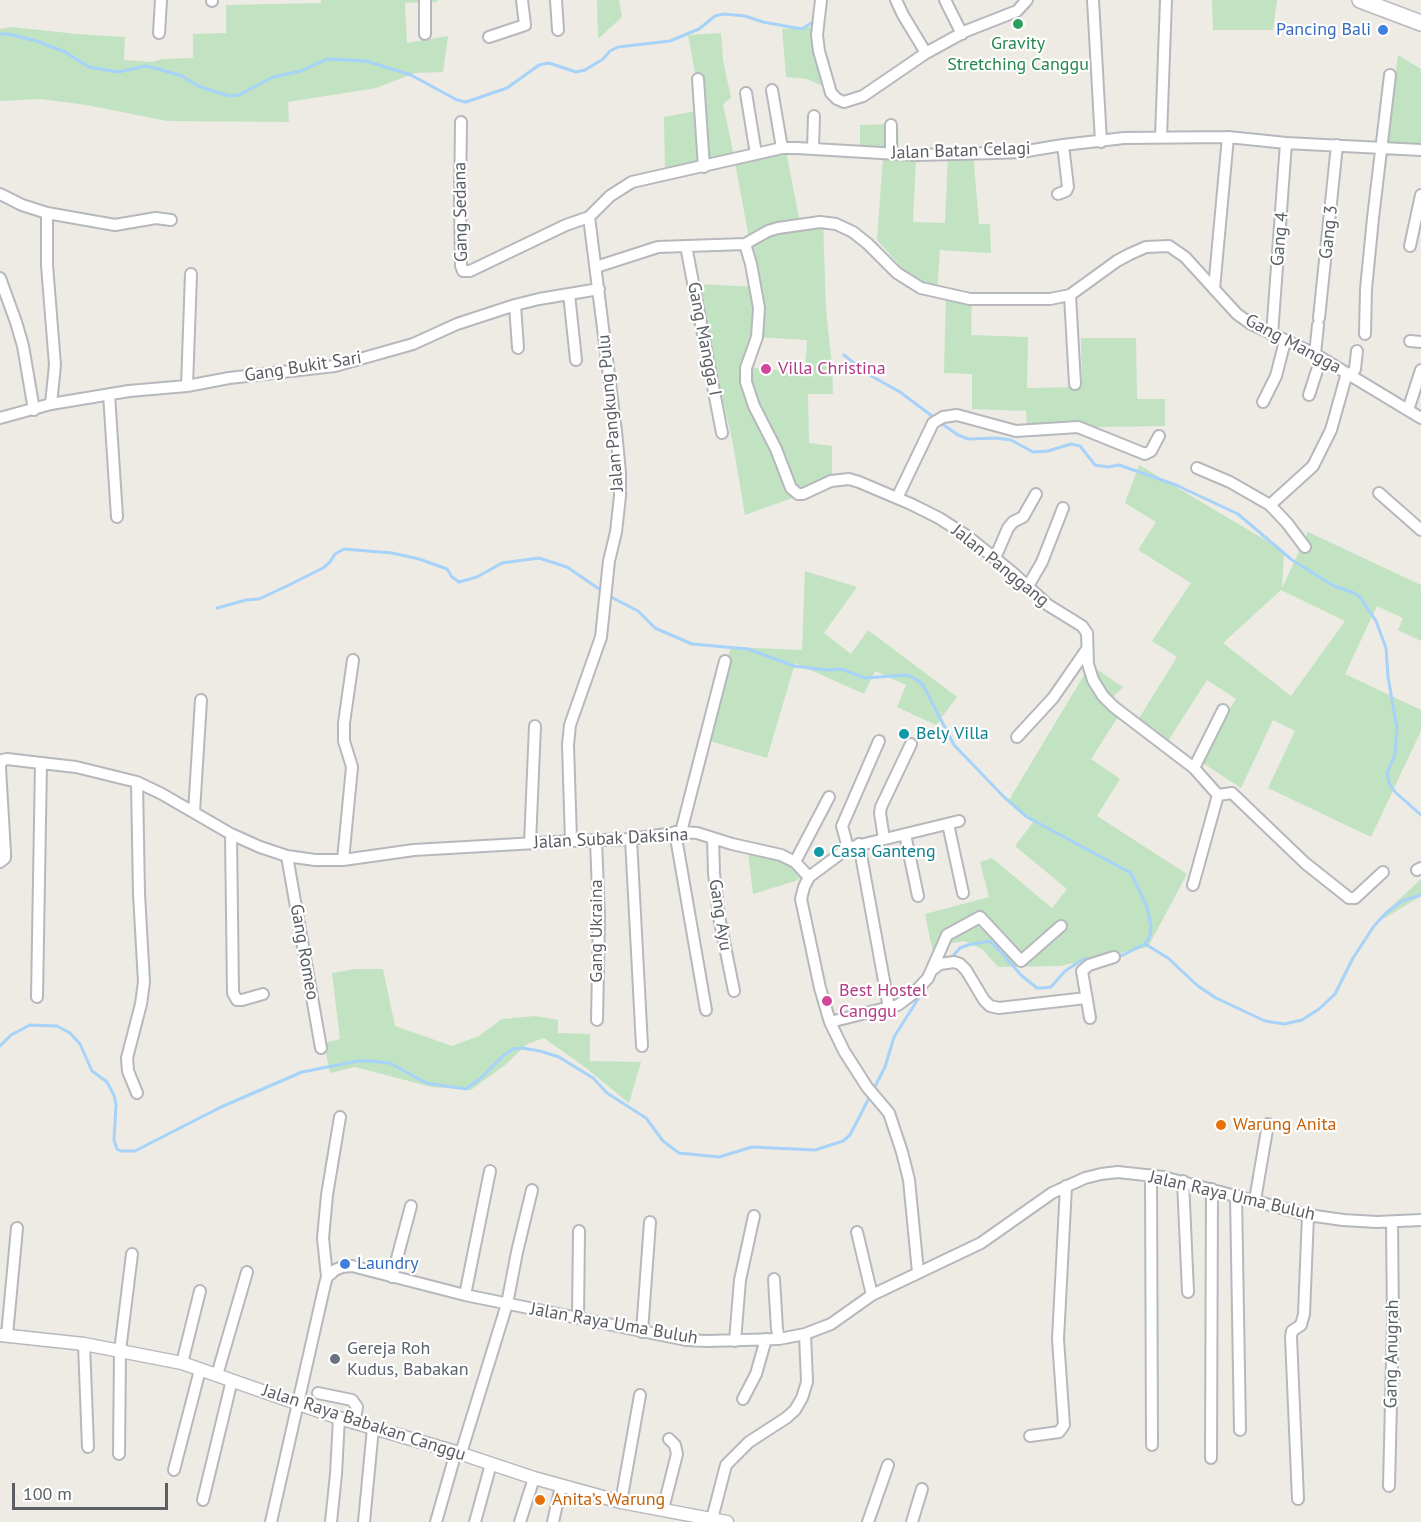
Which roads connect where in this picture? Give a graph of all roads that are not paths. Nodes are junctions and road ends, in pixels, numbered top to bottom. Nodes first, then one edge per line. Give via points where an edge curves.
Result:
1 (161, 0) edge
2 (425, 0) edge
3 (522, 0) edge
4 (556, 0) edge
5 (821, 0) edge
6 (896, 0) edge
7 (945, 0) edge
8 (1027, 0) edge
9 (1093, 0) edge
10 (1166, 0) edge
11 (1360, 0) edge
12 (1421, 22) edge
13 (558, 30) dead end
14 (159, 33) dead end
15 (425, 34) dead end
16 (962, 34) junction
17 (489, 37) dead end
18 (926, 53) junction
19 (1390, 75) dead end
20 (698, 79) dead end
21 (772, 90) dead end
22 (746, 93) dead end
23 (814, 116) dead end
24 (460, 122) dead end
25 (891, 125) dead end
26 (1161, 137) junction
27 (1228, 137) junction
28 (1101, 141) junction
29 (1286, 143) junction
30 (1063, 145) junction
31 (1337, 146) junction
32 (1381, 147) junction
33 (782, 148) junction
34 (813, 149) junction
35 (1421, 150) edge
36 (756, 154) junction
37 (891, 154) junction
38 (704, 166) junction
39 (0, 194) edge
40 (1058, 194) dead end
41 (1421, 195) edge
42 (47, 213) junction
43 (589, 217) junction
44 (171, 220) dead end
45 (745, 244) junction
46 (686, 246) junction
47 (1410, 246) dead end
48 (596, 267) junction
49 (191, 274) dead end
50 (0, 278) edge
51 (1214, 289) junction
52 (598, 290) junction
53 (569, 294) junction
54 (1070, 295) junction
55 (514, 305) junction
56 (1365, 334) dead end
57 (1272, 335) junction
58 (1285, 341) junction
59 (518, 348) dead end
60 (1357, 351) dead end
61 (1318, 356) junction
62 (576, 360) dead end
63 (1421, 370) edge
64 (1349, 374) junction
65 (1075, 384) dead end
66 (187, 386) junction
67 (109, 394) junction
68 (1309, 395) dead end
69 (1263, 402) dead end
70 (51, 405) junction
71 (34, 410) junction
72 (1408, 410) junction
73 (1421, 417) edge
74 (0, 418) edge
75 (723, 433) dead end
76 (1159, 436) dead end
77 (1197, 468) dead end
78 (1379, 493) dead end
79 (1036, 494) dead end
80 (897, 498) junction
81 (1270, 505) junction
82 (1063, 508) dead end
83 (117, 517) dead end
84 (1421, 530) edge
85 (1305, 547) dead end
86 (995, 558) junction
87 (1028, 586) junction
88 (1087, 649) junction
89 (353, 660) dead end
90 (725, 660) dead end
91 (201, 700) dead end
92 (1223, 710) dead end
93 (535, 726) dead end
94 (1017, 737) dead end
95 (879, 741) dead end
96 (911, 744) dead end
97 (41, 763) junction
98 (1, 765) edge
99 (1194, 768) junction
100 (137, 782) junction
101 (1218, 795) junction
102 (829, 797) dead end
103 (194, 812) junction
104 (678, 832) junction
105 (231, 834) junction
106 (905, 834) junction
107 (713, 838) junction
108 (884, 839) junction
109 (631, 840) junction
110 (571, 841) junction
111 (596, 842) junction
112 (530, 843) junction
113 (853, 846) junction
114 (287, 856) junction
115 (343, 860) junction
116 (0, 862) edge
117 (795, 862) junction
118 (1383, 872) dead end
119 (809, 877) junction
120 (1193, 885) dead end
121 (963, 893) dead end
122 (918, 896) dead end
123 (1061, 926) dead end
124 (1114, 957) dead end
125 (932, 970) junction
126 (734, 991) dead end
127 (263, 994) dead end
128 (37, 997) dead end
129 (1086, 998) junction
130 (889, 1008) junction
131 (706, 1010) dead end
132 (1090, 1018) dead end
133 (597, 1020) dead end
134 (831, 1022) junction
135 (642, 1046) dead end
136 (321, 1048) dead end
137 (137, 1093) dead end
138 (340, 1117) dead end
139 (1268, 1124) dead end
140 (490, 1171) dead end
141 (1151, 1175) junction
142 (1183, 1181) junction
143 (1066, 1186) junction
144 (1212, 1188) junction
145 (532, 1190) dead end
146 (1236, 1195) junction
147 (1255, 1200) junction
148 (411, 1206) dead end
149 (1308, 1215) junction
150 (754, 1216) dead end
151 (1421, 1220) edge
152 (650, 1222) dead end
153 (1392, 1222) junction
154 (17, 1228) dead end
155 (579, 1231) dead end
156 (857, 1232) dead end
157 (132, 1254) dead end
158 (247, 1272) dead end
159 (918, 1272) junction
160 (327, 1277) junction
161 (392, 1277) junction
162 (774, 1279) dead end
163 (200, 1291) dead end
164 (1188, 1292) dead end
165 (465, 1295) junction
166 (872, 1295) junction
167 (507, 1304) junction
168 (578, 1318) junction
169 (642, 1332) junction
170 (805, 1334) junction
171 (4, 1335) edge
172 (766, 1339) junction
173 (779, 1339) junction
174 (735, 1341) junction
175 (84, 1344) junction
176 (120, 1351) junction
177 (182, 1363) junction
178 (200, 1370) junction
179 (217, 1375) junction
180 (232, 1380) junction
181 (318, 1392) dead end
182 (640, 1395) dead end
183 (743, 1399) dead end
184 (297, 1403) junction
185 (339, 1418) junction
186 (354, 1423) junction
187 (373, 1428) junction
188 (1240, 1430) dead end
189 (1030, 1436) dead end
190 (669, 1439) dead end
191 (1152, 1445) dead end
192 (88, 1447) dead end
193 (459, 1453) junction
194 (119, 1454) dead end
195 (1211, 1458) dead end
196 (491, 1464) junction
197 (888, 1465) dead end
198 (174, 1470) dead end
199 (534, 1478) junction
200 (561, 1486) junction
201 (1389, 1486) dead end
202 (922, 1489) dead end
203 (1298, 1499) dead end
204 (203, 1500) dead end
205 (621, 1502) junction
206 (663, 1509) junction
207 (697, 1519) edge
208 (712, 1519) junction
209 (271, 1522) edge
210 (331, 1522) edge
211 (364, 1522) edge
212 (436, 1522) edge
213 (475, 1522) edge
214 (520, 1522) edge
215 (553, 1522) edge
216 (727, 1522) edge
217 (868, 1522) edge
218 (912, 1522) edge

1 - 14 street
2 - 15 street
3 - 17 street via 525,25
4 - 13 street
5 - 18 street via 819,51 831,93 837,99 844,102 863,96
6 - 18 street
7 - 16 street
8 - 16 street via 1008,15
9 - 28 street
10 - 26 street
11 - 12 main road
16 - 18 street
19 - 32 street
20 - 38 street
21 - 33 street
22 - 36 street
23 - 34 street
24 - 43 street, Gang Sedana via 463,272
25 - 37 street
26 - 27 street, Jalan Batan Celagi
26 - 28 street, Jalan Batan Celagi
27 - 29 street, Jalan Batan Celagi
27 - 51 street
28 - 30 street, Jalan Batan Celagi
29 - 31 street, Jalan Batan Celagi
29 - 57 street, Gang 4
30 - 37 street, Jalan Batan Celagi via 1021,152
30 - 40 street via 1068,187
31 - 32 street, Jalan Batan Celagi
31 - 61 street, Gang 3
32 - 35 street, Jalan Batan Celagi
32 - 56 street
33 - 34 street, Jalan Batan Celagi
33 - 36 street, Jalan Batan Celagi
34 - 37 street, Jalan Batan Celagi
36 - 38 street, Jalan Batan Celagi
38 - 43 street, Jalan Batan Celagi via 632,182 610,196
39 - 42 street
41 - 47 street
42 - 44 street via 115,225 156,218
42 - 70 street via 47,265 56,365
43 - 48 street, Jalan Pangkung Pulu
45 - 46 street, Gang Mangga
45 - 54 street, Gang Mangga via 778,228 820,222 836,224 853,232 909,282 930,291 992,300
45 - 80 street, Jalan Panggang via 759,308 757,337 746,368 746,382 791,488 802,494 831,481 849,479
46 - 48 street, Gang Mangga via 658,247
46 - 75 street, Gang Mangga I
48 - 52 street, Jalan Pangkung Pulu
49 - 66 street
50 - 71 street via 20,338
51 - 54 street, Gang Mangga via 1185,257 1169,246 1157,246 1117,261
51 - 57 street, Gang Mangga via 1238,314
52 - 53 street, Gang Bukit Sari
52 - 110 street, Jalan Pangkung Pulu via 620,496 601,637 570,725
53 - 55 street, Gang Bukit Sari
53 - 62 street
54 - 65 street
55 - 59 street
55 - 66 street, Gang Bukit Sari via 413,344 335,366
57 - 58 street, Gang Mangga
58 - 61 street, Gang Mangga
58 - 69 street via 1276,376
60 - 64 street via 1355,369
61 - 64 street, Gang Mangga
61 - 68 street, Gang 3
63 - 72 street
64 - 72 street, Gang Mangga
64 - 81 street via 1331,430 1313,466
66 - 67 street, Gang Bukit Sari
67 - 70 street, Gang Bukit Sari
67 - 83 street
70 - 71 street, Gang Bukit Sari
71 - 74 street, Gang Bukit Sari
72 - 73 street, Gang Mangga
76 - 80 street via 1145,454 1078,427 1016,431 957,415 943,417 933,423
77 - 81 street
78 - 84 street
79 - 86 street via 1023,517 1008,528
80 - 86 street, Jalan Panggang via 939,518
81 - 85 street
82 - 87 street
86 - 87 street, Jalan Panggang
87 - 88 street, Jalan Panggang via 1048,605 1082,626 1087,633
88 - 94 street via 1053,698
88 - 99 street, Jalan Panggang via 1093,680 1103,696
89 - 115 street via 344,723 344,741 352,767
90 - 104 street
91 - 103 street
92 - 99 street
93 - 112 street
95 - 113 street via 843,826
96 - 108 street via 881,807
97 - 98 street, Jalan Subak Daksina
97 - 100 street, Jalan Subak Daksina
97 - 128 street
98 - 116 street via 5,852
99 - 101 street, Jalan Panggang
100 - 103 street, Jalan Subak Daksina
100 - 137 street via 144,982 128,1071
101 - 118 street via 1232,793 1305,863 1349,898 1355,898
101 - 120 street
102 - 117 street
103 - 105 street, Jalan Subak Daksina
104 - 107 street, Jalan Subak Daksina
104 - 109 street, Jalan Subak Daksina
104 - 131 street
105 - 114 street, Jalan Subak Daksina
105 - 127 street via 233,993 237,1000
106 - 108 street
106 - 121 street via 954,823
106 - 122 street
107 - 117 street, Jalan Subak Daksina
107 - 126 street, Gang Ayu via 719,917
108 - 113 street
109 - 111 street, Jalan Subak Daksina
109 - 135 street
110 - 111 street, Jalan Subak Daksina
110 - 112 street, Jalan Subak Daksina
111 - 133 street, Gang Ukraina
112 - 115 street, Jalan Subak Daksina via 414,850
113 - 119 street
113 - 130 street
114 - 115 street, Jalan Subak Daksina
114 - 136 street, Gang Romeo
117 - 119 street, Jalan Subak Daksina
119 - 134 street via 801,899
123 - 125 street via 1021,961 980,917 947,935
124 - 129 street via 1082,971
125 - 129 street via 940,964 960,964 984,1000 999,1008
125 - 130 street via 915,993
129 - 132 street
130 - 134 street
134 - 159 street via 844,1051 889,1113 909,1180
138 - 160 street via 323,1238
139 - 147 street
140 - 165 street
141 - 142 street, Jalan Raya Uma Buluh
141 - 143 street, Jalan Raya Uma Buluh via 1118,1172
141 - 191 street
142 - 144 street, Jalan Raya Uma Buluh
142 - 164 street
143 - 159 street, Jalan Raya Uma Buluh via 981,1243
143 - 189 street via 1058,1340 1064,1425 1059,1432
144 - 146 street, Jalan Raya Uma Buluh
144 - 195 street
145 - 167 street
146 - 147 street, Jalan Raya Uma Buluh
146 - 188 street
147 - 149 street, Jalan Raya Uma Buluh
148 - 161 street
149 - 153 street, Jalan Raya Uma Buluh
149 - 203 street via 1304,1314 1291,1337
150 - 174 street via 740,1280
151 - 153 street, Jalan Raya Uma Buluh
152 - 169 street
153 - 201 street, Gang Anugrah
154 - 171 street
155 - 168 street
156 - 166 street
157 - 176 street
158 - 179 street
159 - 166 street, Jalan Raya Uma Buluh
160 - 161 street, Jalan Raya Uma Buluh via 335,1270 352,1266
160 - 184 street
161 - 165 street, Jalan Raya Uma Buluh
162 - 173 street
163 - 177 street
165 - 167 street, Jalan Raya Uma Buluh
166 - 170 street, Jalan Raya Uma Buluh via 831,1324
167 - 168 street, Jalan Raya Uma Buluh
167 - 193 street
168 - 169 street, Jalan Raya Uma Buluh
169 - 174 street, Jalan Raya Uma Buluh via 686,1340
170 - 173 street, Jalan Raya Uma Buluh
170 - 208 street via 807,1382 802,1398 786,1418 749,1442 726,1465
171 - 175 street, Jalan Raya Babakan Canggu
172 - 173 street, Jalan Raya Uma Buluh
172 - 174 street, Jalan Raya Uma Buluh
172 - 183 street via 756,1374
175 - 176 street, Jalan Raya Babakan Canggu
175 - 192 street
176 - 177 street, Jalan Raya Babakan Canggu
176 - 194 street
177 - 178 street, Jalan Raya Babakan Canggu
178 - 179 street, Jalan Raya Babakan Canggu
178 - 198 street
179 - 180 street, Jalan Raya Babakan Canggu
180 - 184 street, Jalan Raya Babakan Canggu
180 - 204 street
181 - 186 street via 352,1400 357,1407
182 - 205 street
184 - 185 street, Jalan Raya Babakan Canggu
184 - 209 street
185 - 186 street, Jalan Raya Babakan Canggu
185 - 210 street
186 - 187 street, Jalan Raya Babakan Canggu
187 - 193 street, Jalan Raya Babakan Canggu
187 - 211 street
190 - 206 street via 676,1454
193 - 196 street, Jalan Raya Babakan Canggu
193 - 212 street
196 - 199 street, Jalan Raya Babakan Canggu
196 - 213 street
197 - 217 street
199 - 200 street, Jalan Raya Babakan Canggu
199 - 214 street
200 - 205 street, Jalan Raya Babakan Canggu
200 - 215 street
202 - 218 street
205 - 206 street, Jalan Raya Babakan Canggu
206 - 207 street, Jalan Raya Babakan Canggu
207 - 208 street, Jalan Raya Babakan Canggu
208 - 216 street, Jalan Raya Babakan Canggu

